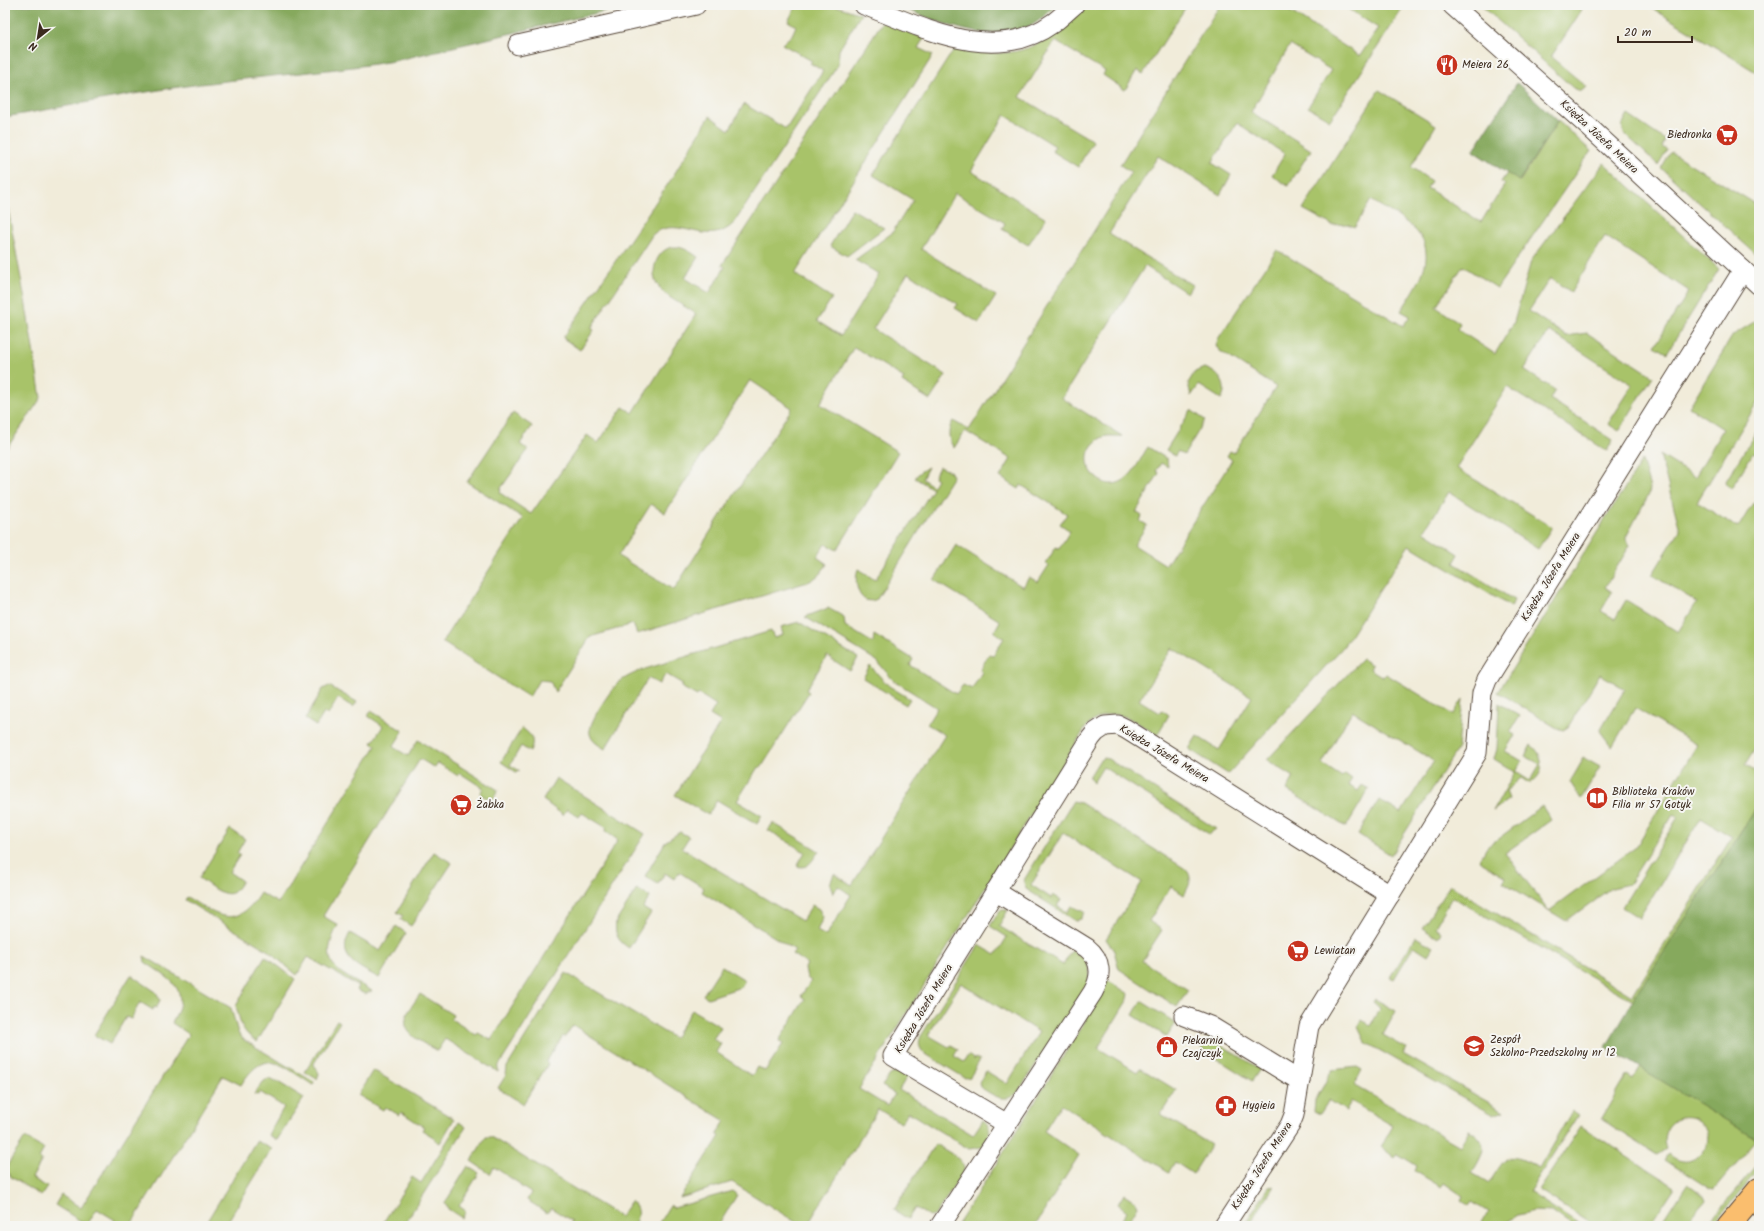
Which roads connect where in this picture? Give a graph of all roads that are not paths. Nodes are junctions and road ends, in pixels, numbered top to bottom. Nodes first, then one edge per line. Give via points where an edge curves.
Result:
1 (696, 5) edge
2 (864, 5) edge
3 (1074, 5) edge
4 (1452, 5) edge
5 (518, 45) dead end
6 (1743, 270) junction
7 (1759, 285) edge
8 (995, 891) junction
9 (1390, 895) junction
10 (1184, 1016) dead end
11 (1300, 1081) junction
12 (1007, 1124) junction
13 (1759, 1189) edge
14 (940, 1226) edge
15 (1224, 1226) edge
16 (1728, 1226) edge

1 - 5 street
2 - 3 street via 942,34 970,41 993,43 1017,40 1038,32
4 - 6 street, Księdza Józefa Meiera
6 - 7 street, Księdza Józefa Meiera
6 - 9 street, Księdza Józefa Meiera via 1487,680 1482,693 1477,753
8 - 9 street, Księdza Józefa Meiera via 1091,738 1101,728 1118,725
8 - 12 street via 1087,948 1096,957 1100,967 1099,979 1093,992
8 - 12 street, Księdza Józefa Meiera via 893,1056
9 - 11 street, Księdza Józefa Meiera via 1309,1026
10 - 11 street via 1210,1026
11 - 15 street, Księdza Józefa Meiera via 1290,1125
12 - 14 street
13 - 16 main road

